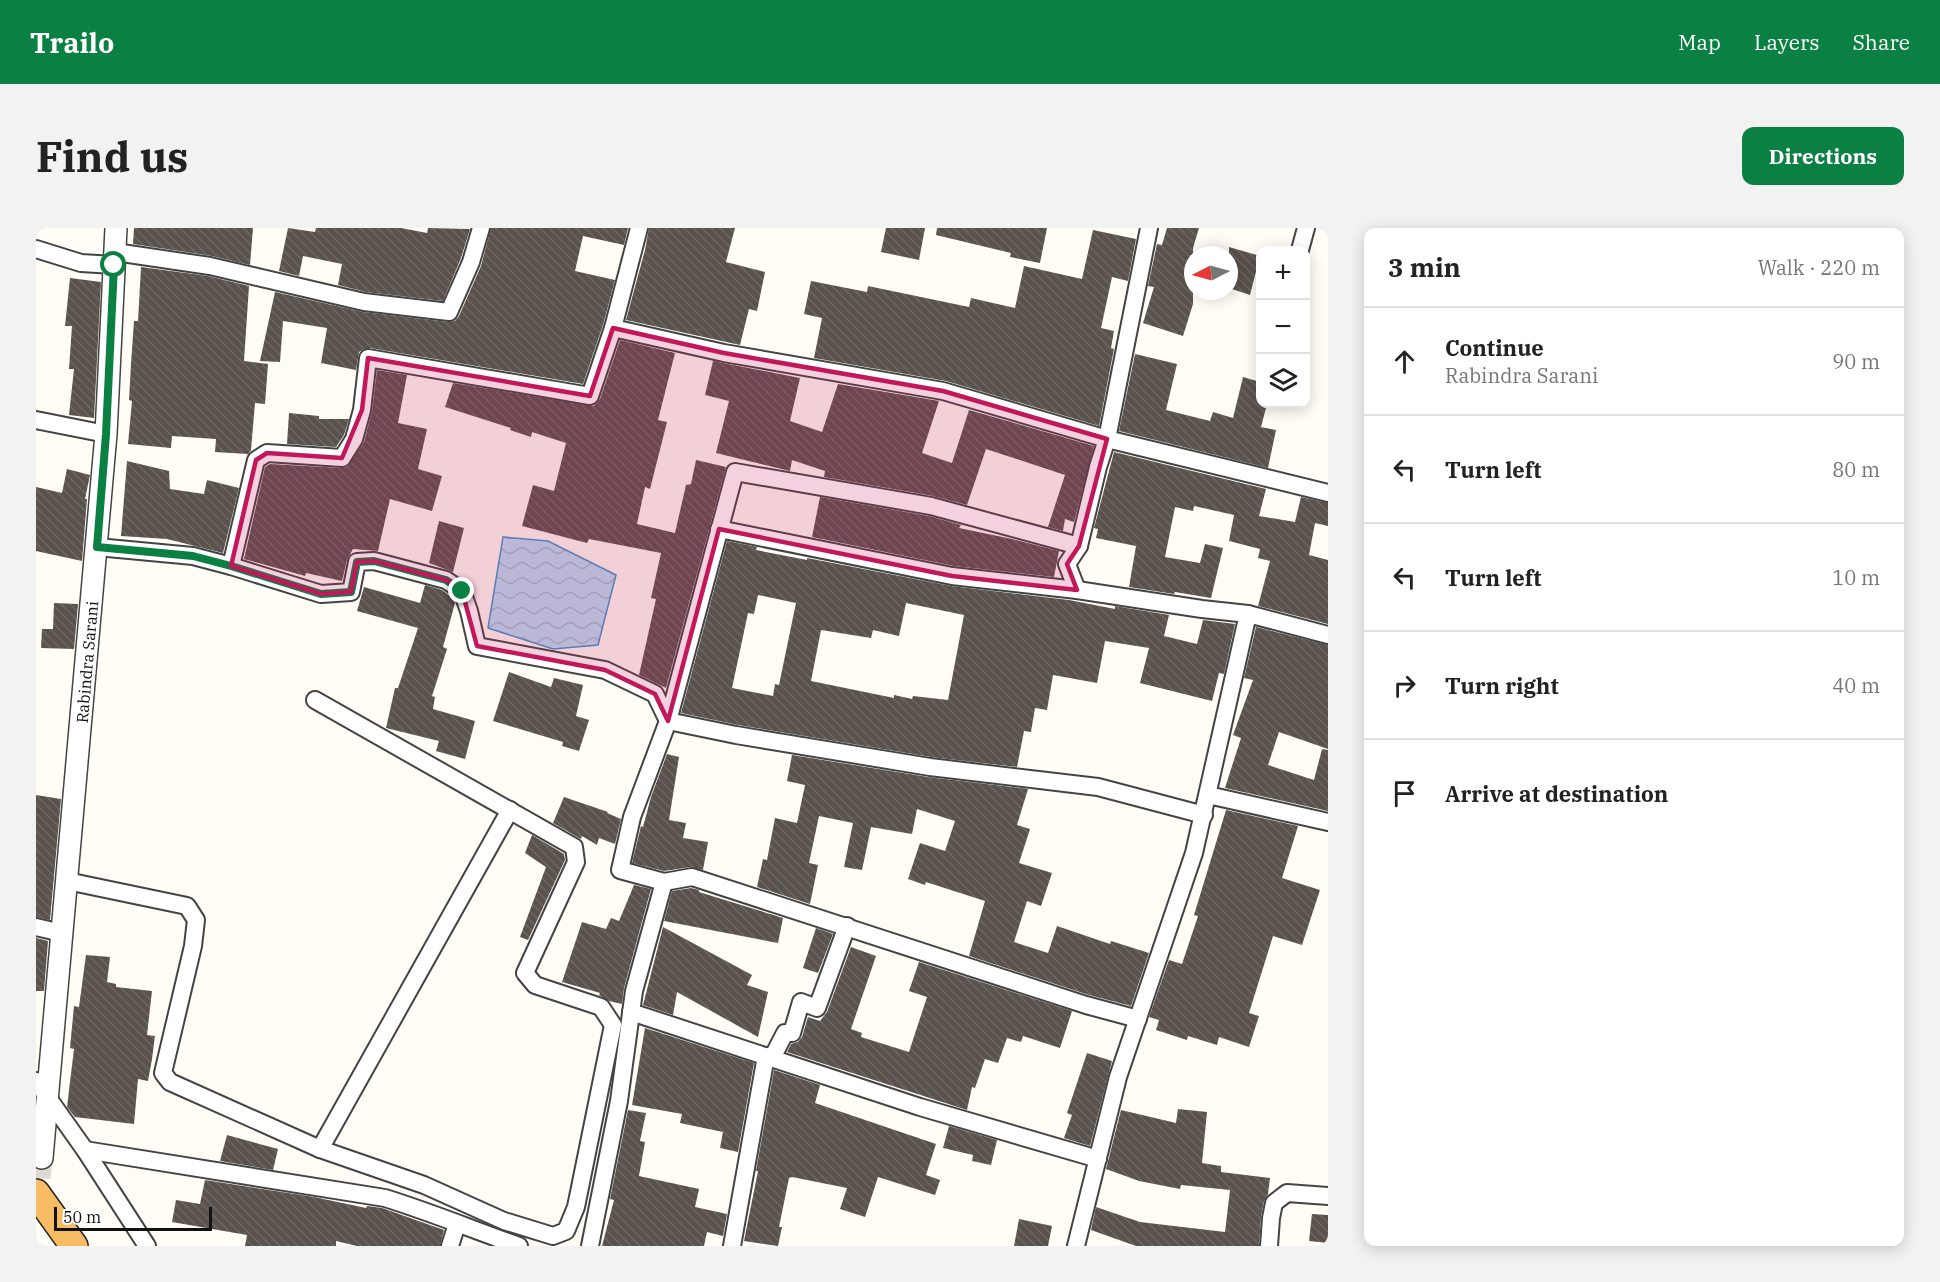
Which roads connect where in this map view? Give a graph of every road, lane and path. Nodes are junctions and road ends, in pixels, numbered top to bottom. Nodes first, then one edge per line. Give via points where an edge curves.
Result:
1 (116, 228) edge
2 (481, 228) edge
3 (639, 228) edge
4 (1149, 228) edge
5 (1306, 228) edge
6 (1301, 246) edge
7 (36, 249) edge
8 (114, 258) junction
9 (613, 328) junction
10 (36, 420) edge
11 (106, 434) junction
12 (1107, 439) junction
13 (1328, 493) edge
14 (719, 529) junction
15 (1079, 546) junction
16 (97, 547) junction
17 (231, 566) junction
18 (1077, 590) junction
19 (1248, 614) junction
20 (1328, 635) edge
21 (315, 700) dead end
22 (668, 721) junction
23 (1208, 795) junction
24 (510, 810) junction
25 (1204, 815) junction
26 (1328, 822) edge
27 (67, 880) junction
28 (664, 882) junction
29 (847, 926) junction
30 (36, 927) edge
31 (62, 933) junction
32 (631, 1012) junction
33 (1138, 1019) junction
34 (769, 1057) junction
35 (42, 1088) edge
36 (320, 1149) junction
37 (85, 1150) junction
38 (42, 1158) dead end
39 (1098, 1159) junction
40 (36, 1193) edge
41 (1328, 1196) edge
42 (458, 1224) junction
43 (74, 1246) edge
44 (147, 1246) edge
45 (450, 1246) edge
46 (519, 1246) edge
47 (590, 1246) edge
48 (732, 1246) edge
49 (1076, 1246) edge
50 (1269, 1246) edge

1 - 8 street, Rabindra Sarani
2 - 8 street via 449,312 364,302 210,266
3 - 9 street
4 - 12 street
5 - 6 street
7 - 8 street via 81,263
8 - 11 street, Rabindra Sarani
9 - 12 street via 724,353 944,391
9 - 17 street via 590,396 368,358 362,410 354,439 342,458 267,453 256,460
10 - 11 street
11 - 16 street, Rabindra Sarani
12 - 13 street
12 - 15 street
14 - 15 street via 735,472 931,506
14 - 18 street via 952,576
14 - 22 street
15 - 18 street via 1067,564
16 - 17 street via 193,556
16 - 27 street, Rabindra Sarani
17 - 22 street via 321,594 351,592 357,562 374,561 446,580 462,591 477,646 605,670 655,694
18 - 19 street
19 - 20 street
19 - 23 street
21 - 24 street
22 - 25 street via 930,767 1098,788
22 - 28 street via 632,817 620,870
23 - 25 street
23 - 26 street
24 - 36 street
24 - 36 street via 574,847 576,862 525,974 535,984 602,1007 613,1025 576,1207 566,1231 553,1236 504,1221 424,1185
25 - 33 street
27 - 31 street, Rabindra Sarani
27 - 36 street via 187,906 196,920 193,946 163,1074 170,1082
28 - 29 street via 692,877
28 - 32 street
29 - 33 street
29 - 34 street via 817,1008 801,1002 792,1032 785,1033
30 - 31 street
31 - 35 street, Rabindra Sarani
32 - 34 street
32 - 47 street via 620,1101
33 - 39 street via 1118,1077
34 - 39 street via 920,1107
34 - 48 street
35 - 37 street
35 - 38 street, Rabindra Sarani
37 - 42 street via 385,1198
37 - 44 street
39 - 49 street
40 - 43 highway
41 - 50 street via 1287,1193 1274,1203
42 - 45 street
42 - 46 street

